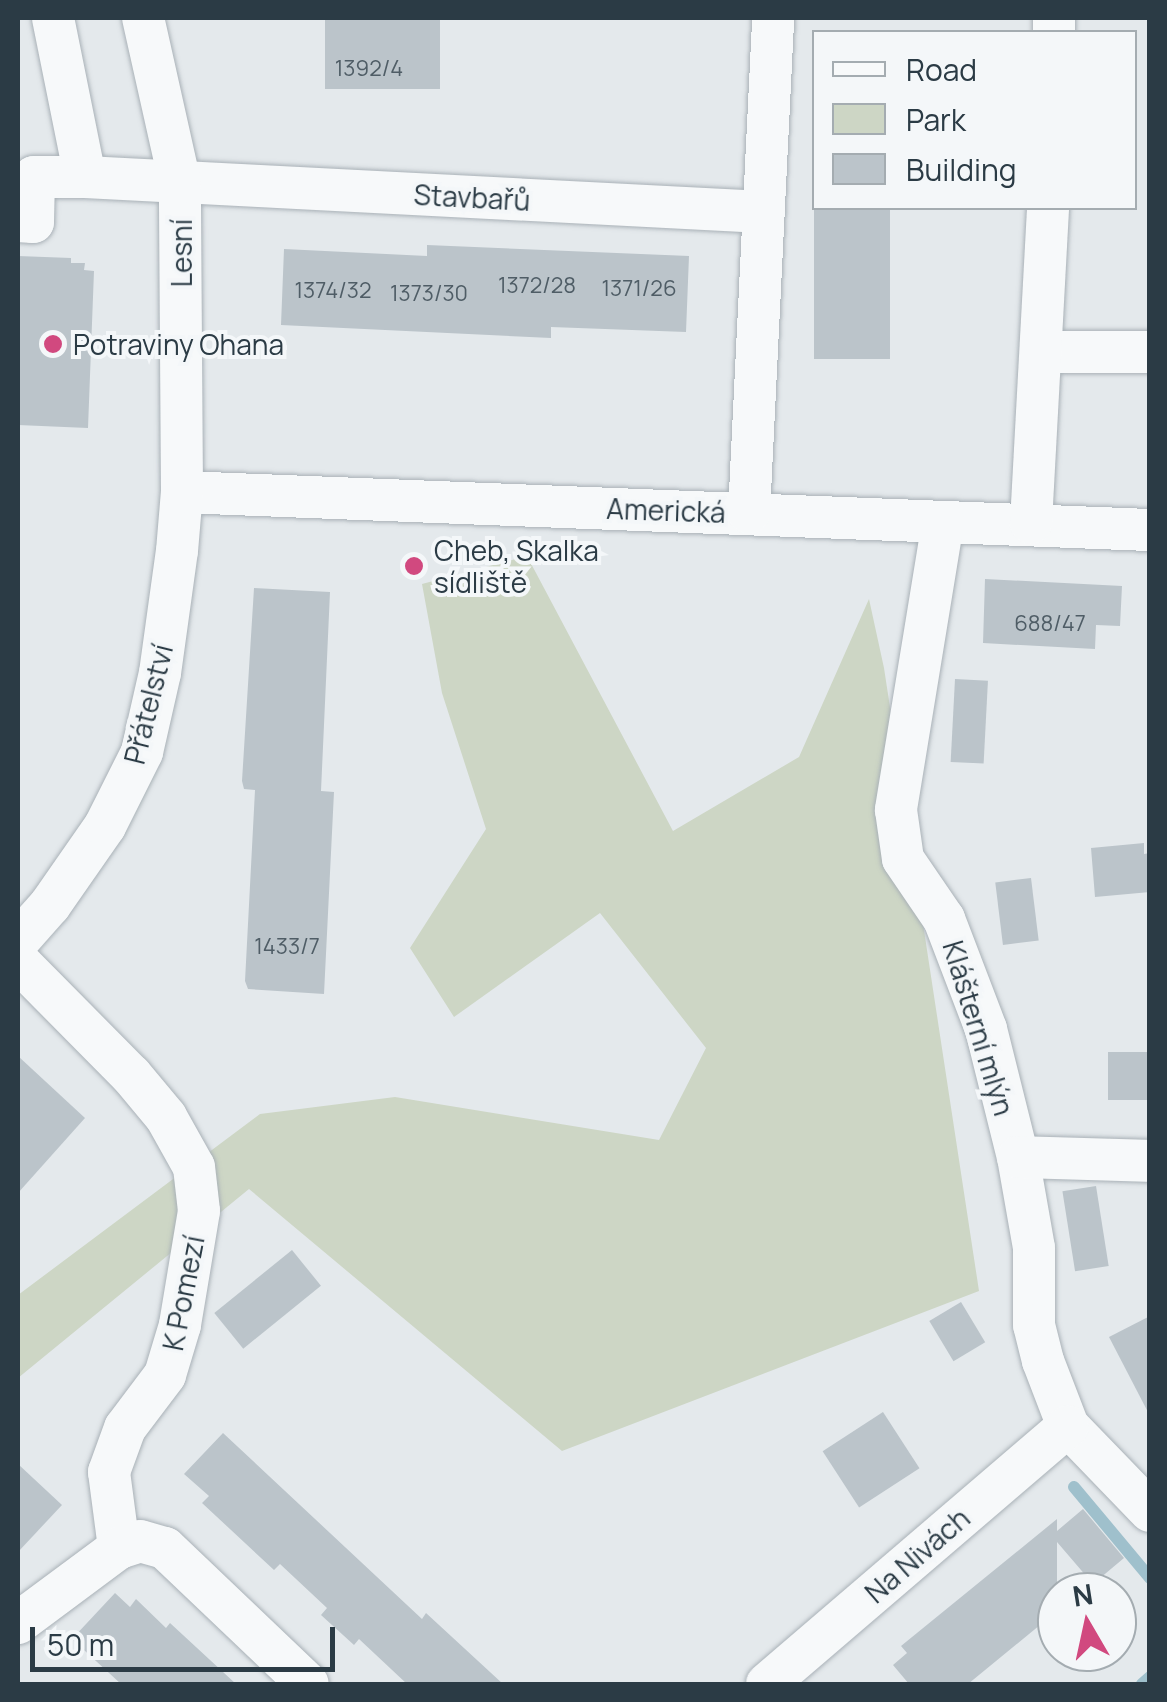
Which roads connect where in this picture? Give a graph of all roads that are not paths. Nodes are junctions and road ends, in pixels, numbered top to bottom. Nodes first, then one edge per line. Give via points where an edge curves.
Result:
1 (53, 18) edge
2 (143, 18) edge
3 (773, 18) edge
4 (26, 176) edge
5 (85, 177) junction
6 (180, 183) junction
7 (1048, 210) edge
8 (763, 212) junction
9 (18, 221) edge
10 (1042, 352) junction
11 (1150, 352) edge
12 (182, 492) junction
13 (749, 513) junction
14 (942, 522) junction
15 (1031, 523) junction
16 (1150, 530) edge
17 (18, 941) edge
18 (18, 961) edge
19 (1018, 1157) junction
20 (1150, 1161) edge
21 (1068, 1426) junction
22 (1150, 1512) edge
23 (119, 1548) junction
24 (18, 1623) edge
25 (308, 1684) edge
26 (766, 1684) edge

1 - 5 street
2 - 6 street, Lesní
3 - 8 street
4 - 5 street, Stavbařů
4 - 9 street via 33,222
5 - 6 street, Stavbařů
6 - 8 street, Stavbařů
6 - 12 street, Lesní
7 - 10 street
8 - 13 street
10 - 11 street
10 - 15 street
12 - 13 street, Americká
12 - 17 street, Přátelství via 160,673 142,752 105,826
13 - 14 street, Americká
14 - 15 street, Americká
14 - 19 street, Klášterní mlýn via 896,810 903,859 944,919 964,963
15 - 16 street, Americká
18 - 23 street, K Pomezí via 131,1074 194,1167 199,1211 180,1326 165,1375 125,1428 110,1472
19 - 20 street
19 - 21 street, Klášterní mlýn via 1034,1248 1034,1325
21 - 22 street, Klášterní mlýn
21 - 26 street, Na Nivách
23 - 24 street
23 - 25 street via 140,1542 165,1548

